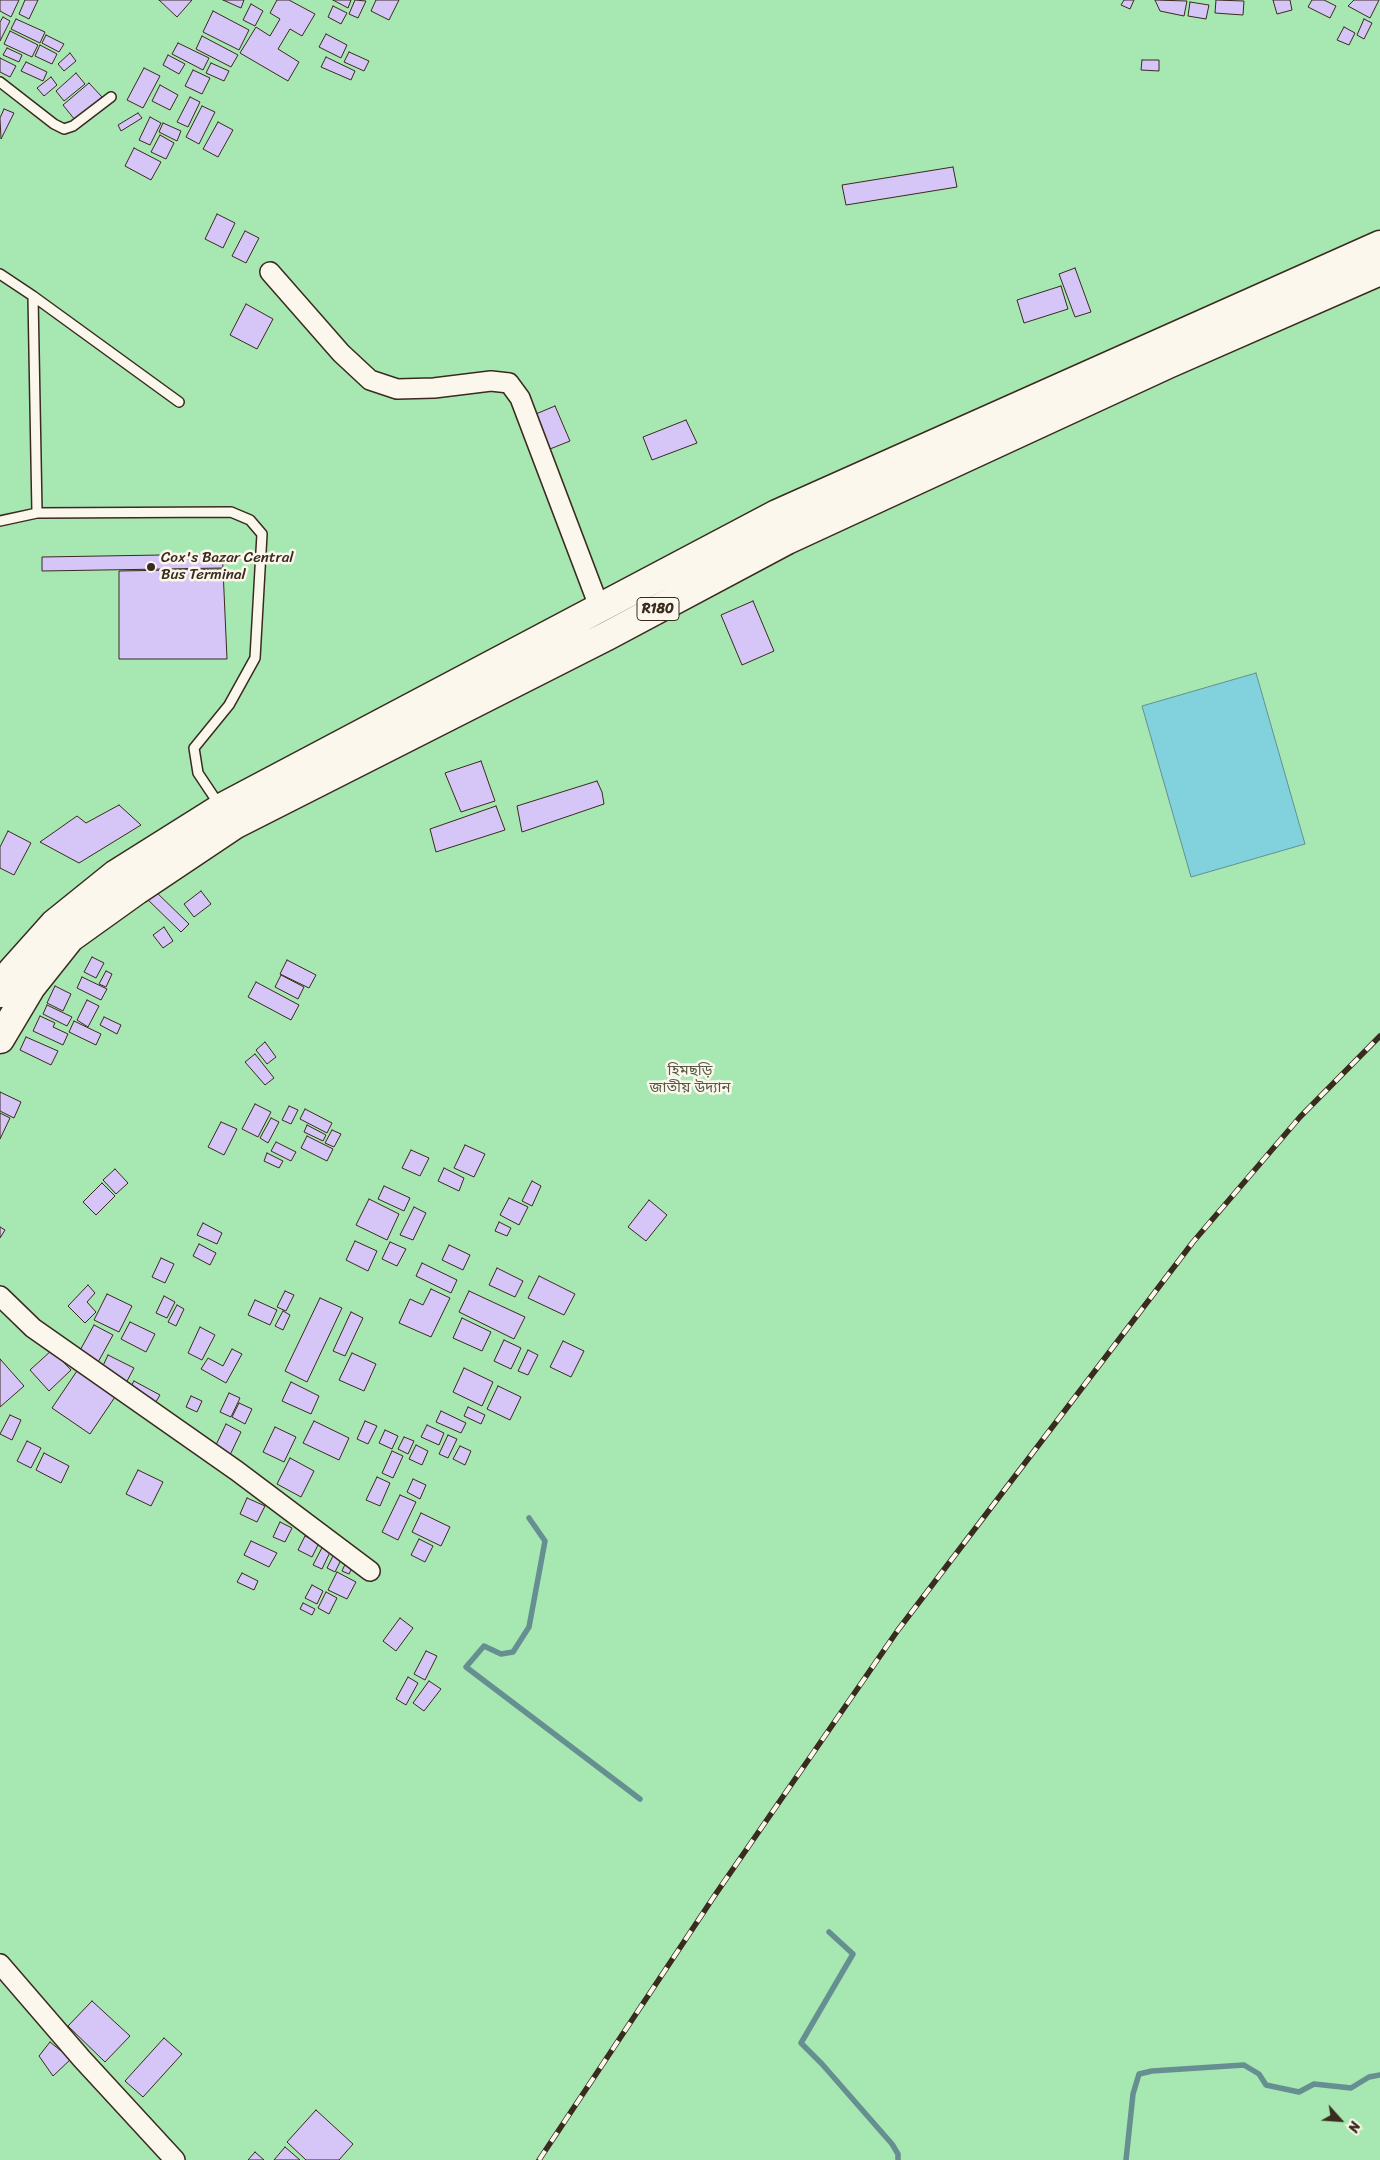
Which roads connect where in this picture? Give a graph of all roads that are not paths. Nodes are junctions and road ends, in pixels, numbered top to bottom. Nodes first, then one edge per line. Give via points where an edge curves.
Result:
1 (0, 82) edge
2 (111, 97) dead end
3 (1380, 245) edge
4 (1380, 271) edge
5 (270, 272) dead end
6 (0, 274) edge
7 (33, 296) junction
8 (179, 402) dead end
9 (37, 513) junction
10 (0, 521) edge
11 (600, 609) junction
12 (221, 808) junction
13 (4, 980) edge
14 (0, 1039) edge
15 (0, 1296) edge
16 (370, 1571) dead end
17 (0, 1964) edge
18 (175, 2160) edge

1 - 2 lane via 64,129 73,126
3 - 11 main road, R180 via 777,514
4 - 14 main road, R180 via 1159,368 787,540 607,636 234,825 70,938 31,987
5 - 11 street via 341,353 370,380 397,389 491,381 509,383 520,398
6 - 7 lane
7 - 8 lane
7 - 9 lane
9 - 10 lane
9 - 12 lane via 231,512 250,520 262,534 255,658 229,705 194,748 198,773
11 - 12 main road, R180
12 - 13 main road, R180 via 116,874 54,924
15 - 16 street via 33,1328 237,1471
17 - 18 street

